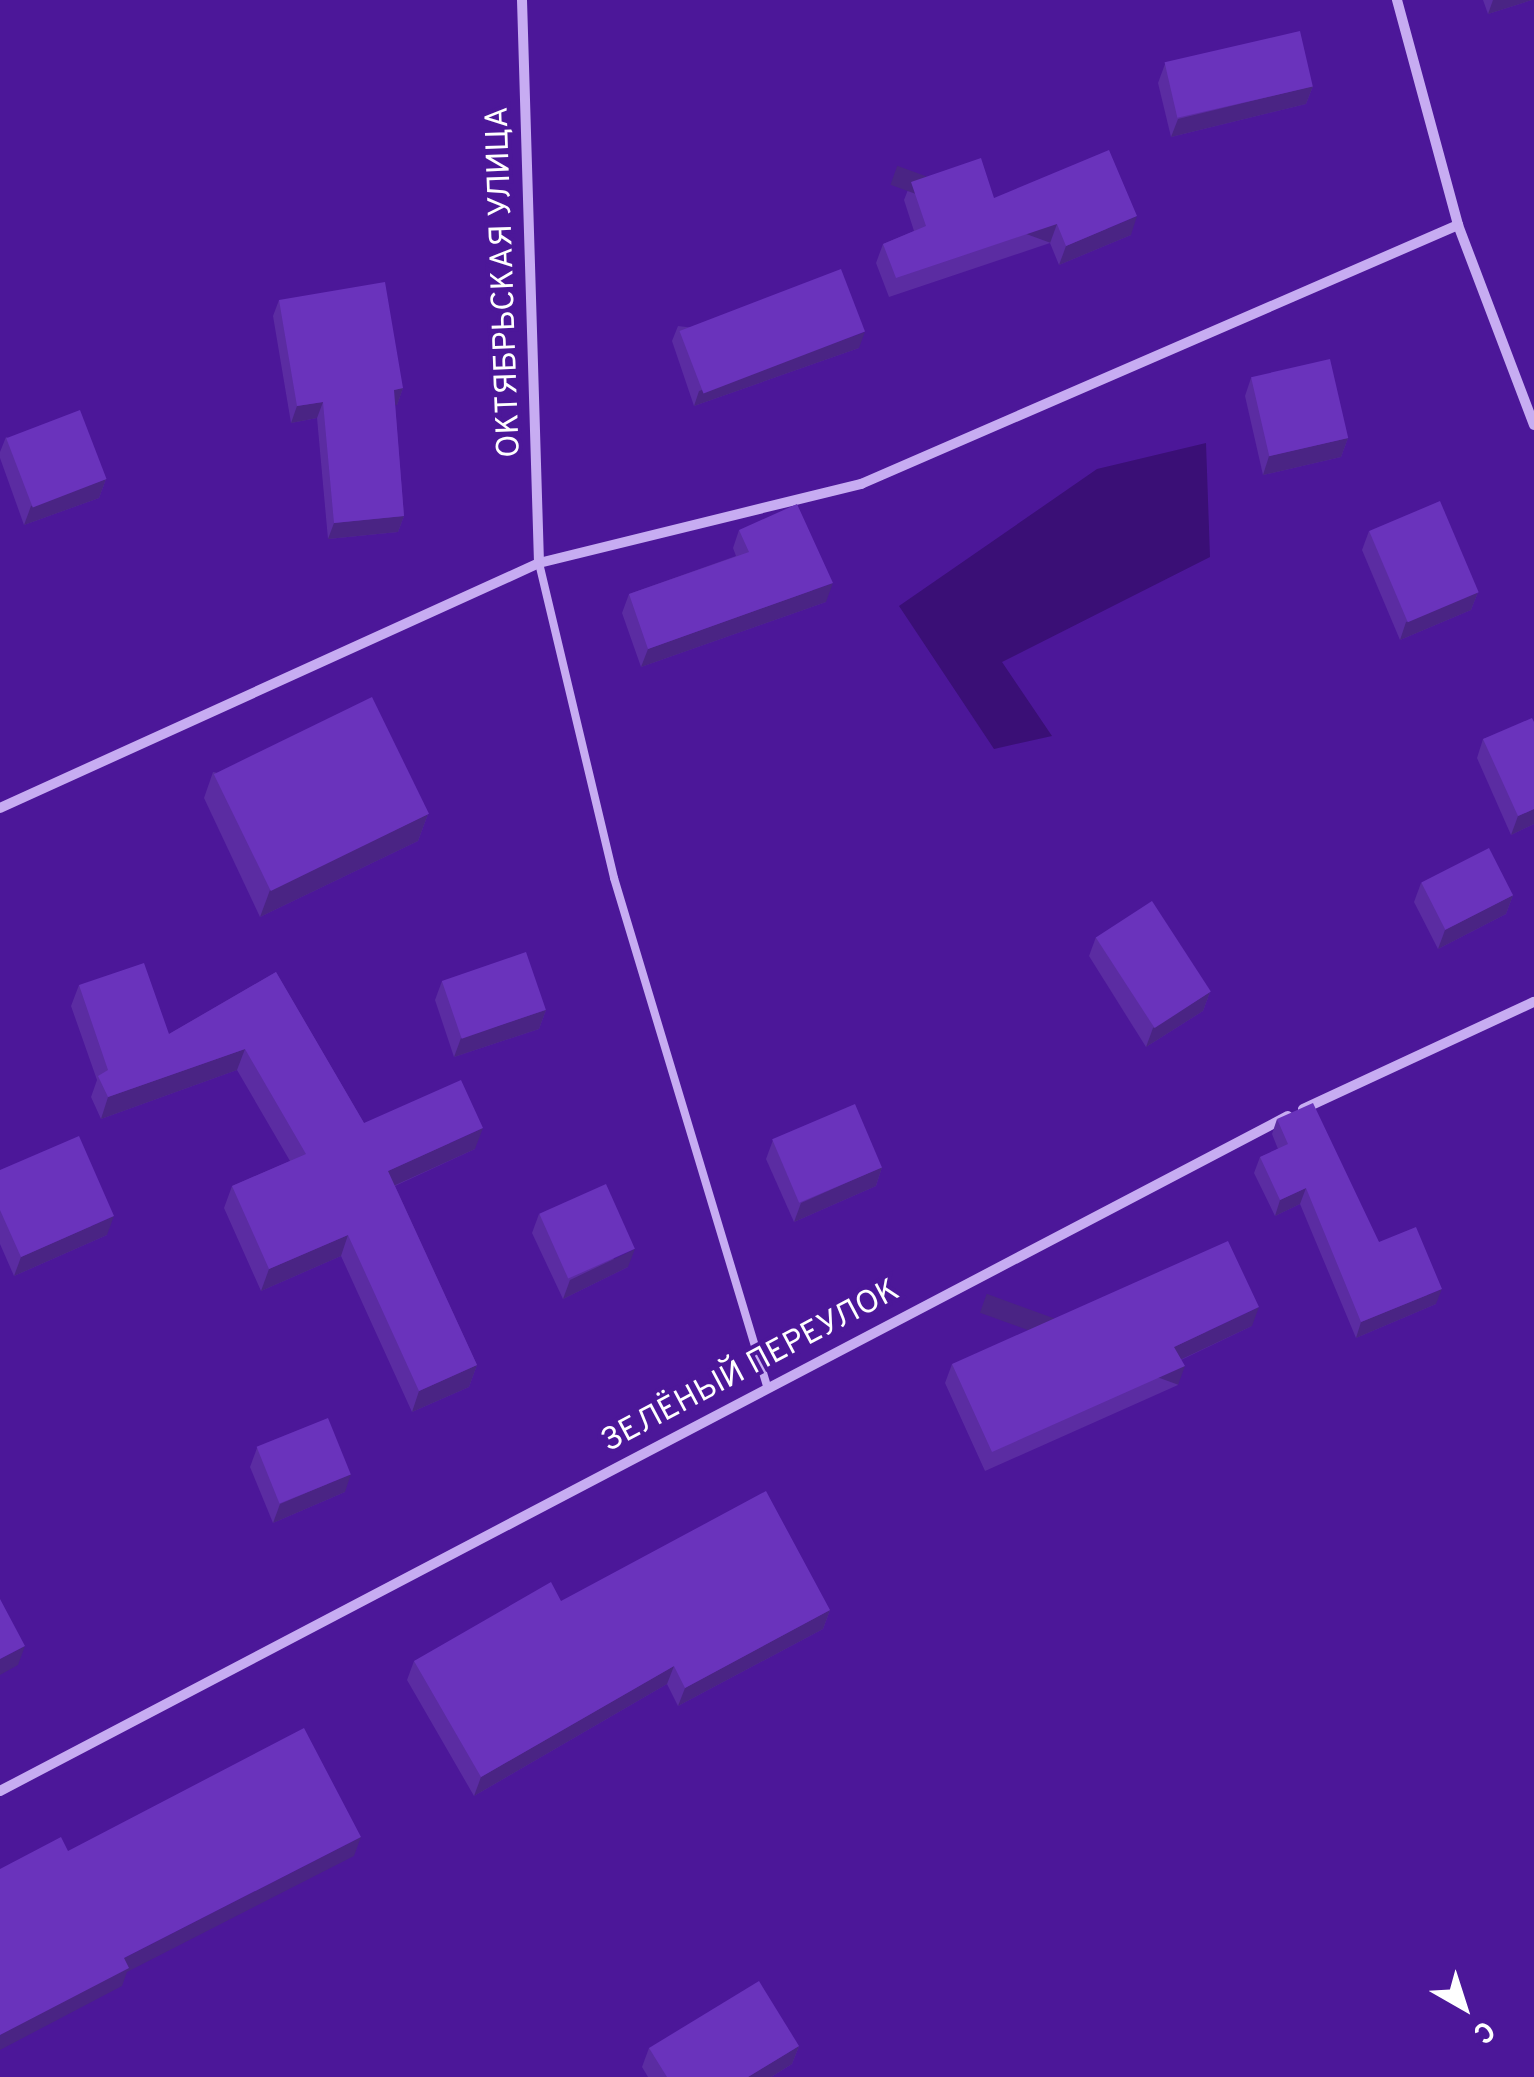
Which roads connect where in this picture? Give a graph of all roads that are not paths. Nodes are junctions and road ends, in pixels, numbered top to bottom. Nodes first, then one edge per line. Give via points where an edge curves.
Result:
1 (522, 0) edge
2 (1397, 0) edge
3 (1458, 225) junction
4 (1534, 426) edge
5 (539, 562) junction
6 (0, 808) edge
7 (1534, 1002) edge
8 (768, 1386) junction
9 (0, 1791) edge

1 - 5 street, ОКТЯБРЬСКАЯ УЛИЦА
2 - 3 street
3 - 4 street
3 - 5 street via 861,484
5 - 6 street
5 - 8 lane via 614,878
7 - 8 street, ЗЕЛЁНЫЙ ПЕРЕУЛОК via 1276,1122
8 - 9 street, ЗЕЛЁНЫЙ ПЕРЕУЛОК

